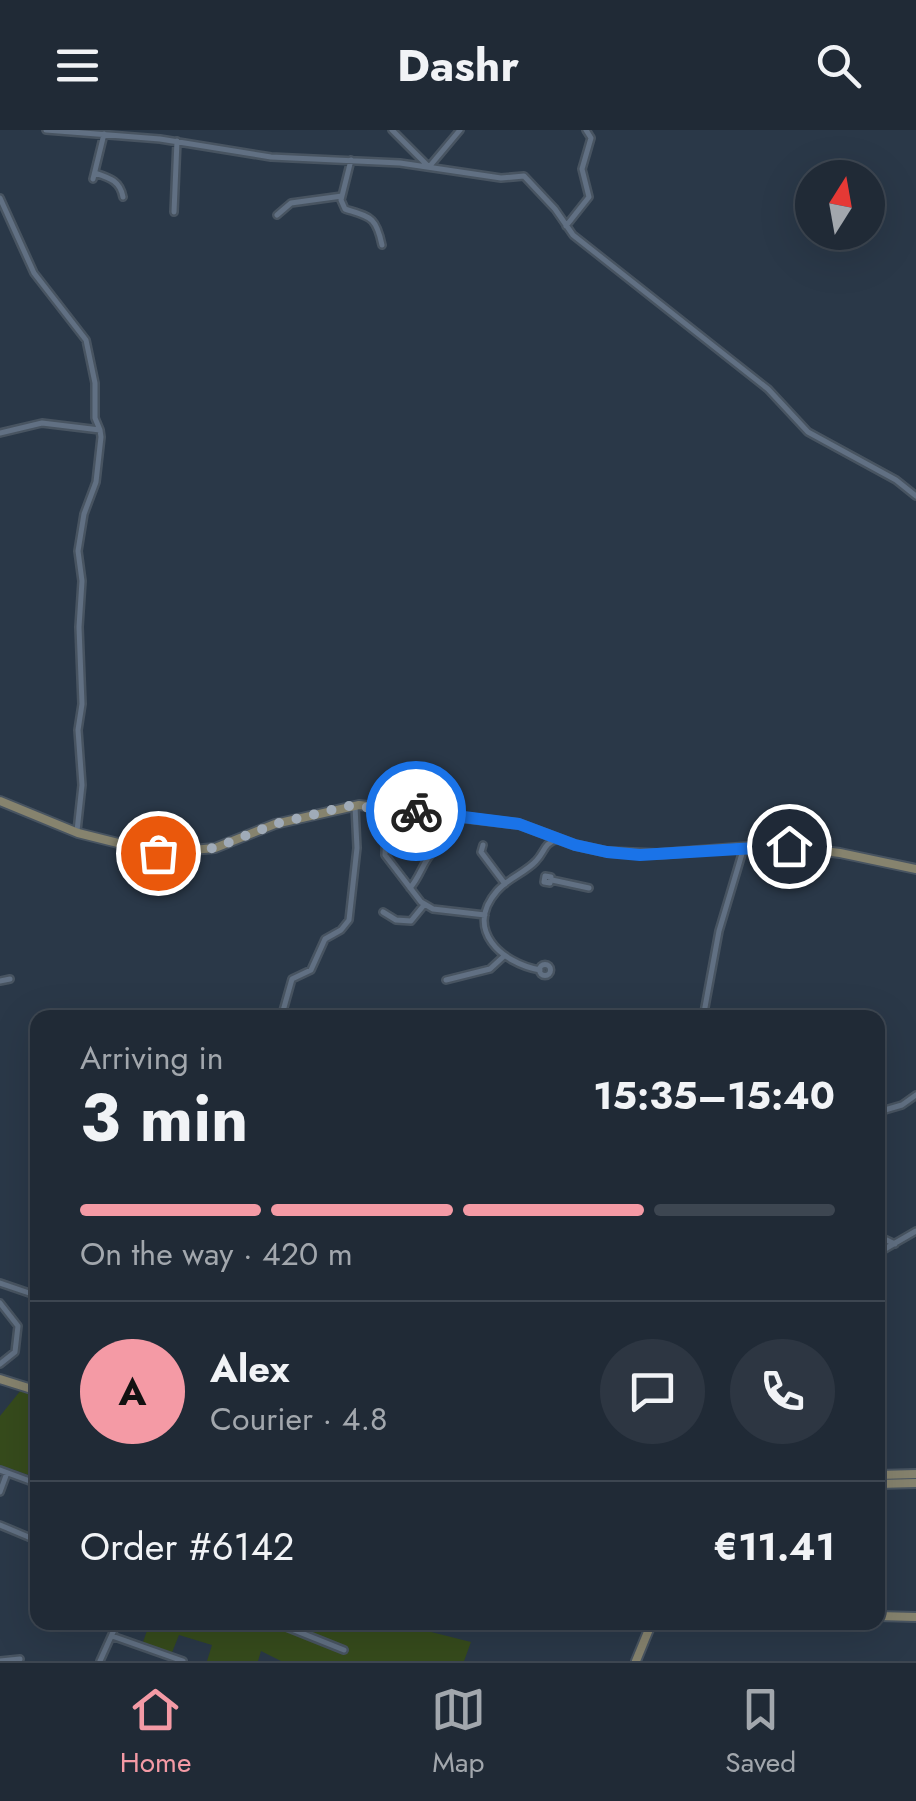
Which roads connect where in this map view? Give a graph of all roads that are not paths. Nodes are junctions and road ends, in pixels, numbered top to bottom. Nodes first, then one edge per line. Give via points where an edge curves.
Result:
1 (46, 130) edge
2 (392, 130) edge
3 (460, 130) edge
4 (586, 130) edge
5 (104, 134) junction
6 (177, 142) junction
7 (350, 160) junction
8 (429, 167) junction
9 (342, 196) junction
10 (123, 197) dead end
11 (0, 198) edge
12 (174, 212) dead end
13 (278, 215) dead end
14 (566, 226) junction
15 (382, 245) dead end
16 (100, 430) junction
17 (0, 434) edge
18 (916, 496) edge
19 (0, 801) edge
20 (355, 806) junction
21 (377, 806) junction
22 (397, 808) junction
23 (76, 822) junction
24 (386, 823) junction
25 (66, 829) junction
26 (539, 831) junction
27 (78, 834) junction
28 (557, 839) junction
29 (544, 846) junction
30 (744, 847) junction
31 (435, 850) dead end
32 (472, 852) dead end
33 (532, 864) junction
34 (916, 869) edge
35 (505, 884) junction
36 (410, 888) junction
37 (589, 888) dead end
38 (424, 905) junction
39 (383, 912) dead end
40 (486, 916) junction
41 (504, 957) junction
42 (540, 970) dead end
43 (10, 979) dead end
44 (446, 980) dead end
45 (0, 981) edge
46 (283, 1010) edge
47 (704, 1010) edge
48 (916, 1096) edge
49 (885, 1110) edge
50 (916, 1231) edge
51 (885, 1239) edge
52 (896, 1244) junction
53 (885, 1250) edge
54 (0, 1283) edge
55 (30, 1293) edge
56 (0, 1303) edge
57 (0, 1364) edge
58 (0, 1379) edge
59 (30, 1389) edge
60 (4, 1472) edge
61 (916, 1474) edge
62 (885, 1475) edge
63 (30, 1481) edge
64 (916, 1483) edge
65 (885, 1484) edge
66 (0, 1492) edge
67 (0, 1525) edge
68 (30, 1538) edge
69 (885, 1616) edge
70 (916, 1617) edge
71 (113, 1630) edge
72 (294, 1630) edge
73 (649, 1630) edge
74 (112, 1636) junction
75 (344, 1650) dead end
76 (20, 1658) edge
77 (0, 1661) edge
78 (100, 1661) edge
79 (182, 1661) edge
80 (636, 1661) edge

1 - 5 street
2 - 8 street
3 - 8 street
4 - 14 street via 591,138 582,169 589,197
5 - 6 street
5 - 10 street via 94,176 113,179
6 - 7 street via 272,157
6 - 12 street
7 - 8 street
7 - 9 street
8 - 14 street via 524,176
9 - 13 street via 290,203
9 - 15 street via 345,209 372,219
11 - 16 street via 34,273 86,340
14 - 18 street via 768,389 808,432
16 - 17 street via 42,423
16 - 23 street via 78,551 82,785
19 - 25 street
20 - 21 street
20 - 27 street via 199,851 158,853
20 - 46 street via 350,920 325,938 312,970 292,978
21 - 22 street
21 - 24 street
22 - 24 street
22 - 26 street
23 - 25 street
23 - 27 street
24 - 36 street via 385,855
25 - 27 street
26 - 28 street
26 - 29 street
28 - 29 street
28 - 30 street via 640,855
29 - 33 street
30 - 34 street via 813,849
30 - 47 street
31 - 36 street
32 - 35 street via 482,848
33 - 35 street
33 - 37 street via 546,883
35 - 40 street
36 - 38 street
38 - 39 street via 411,921
38 - 40 street
40 - 41 street via 490,941
41 - 42 street
41 - 44 street via 490,969
43 - 45 street
48 - 49 street
50 - 52 street
51 - 52 street
52 - 53 street
54 - 55 street
56 - 57 street via 18,1326 15,1352
58 - 59 street
60 - 63 street
60 - 66 street
61 - 62 street
64 - 65 street
67 - 68 street
69 - 70 street
71 - 74 street
72 - 75 street
73 - 80 street
74 - 78 street
74 - 79 street
76 - 77 street

